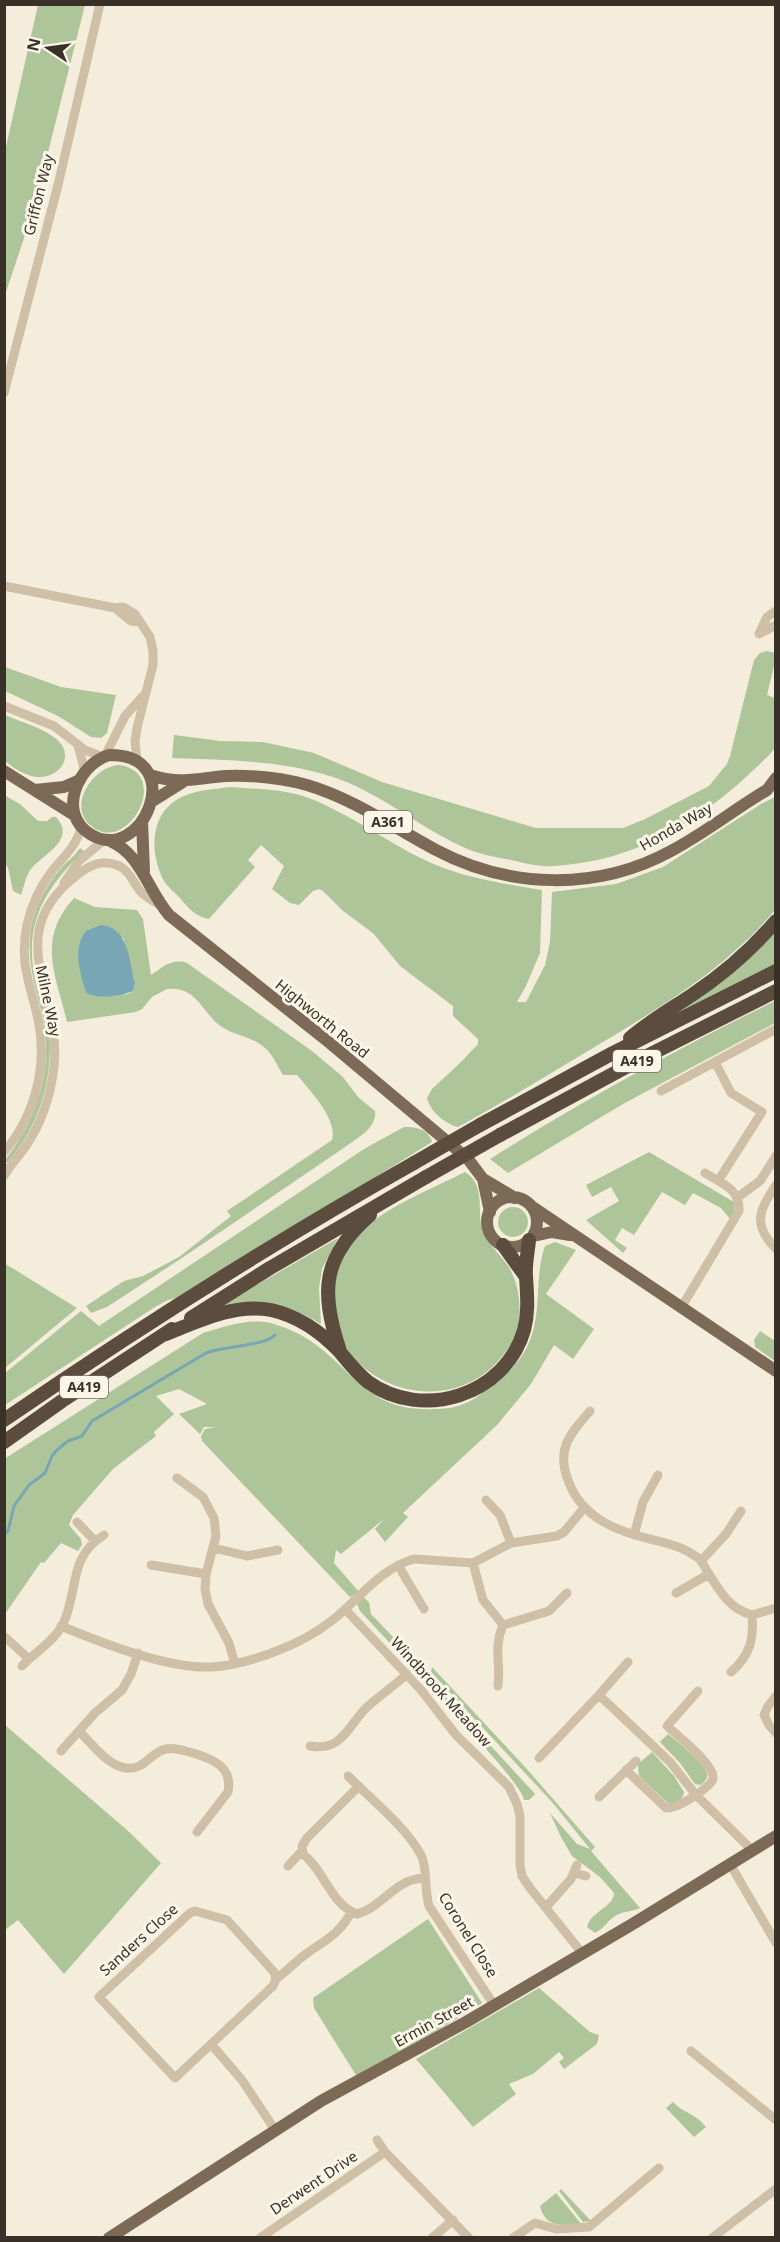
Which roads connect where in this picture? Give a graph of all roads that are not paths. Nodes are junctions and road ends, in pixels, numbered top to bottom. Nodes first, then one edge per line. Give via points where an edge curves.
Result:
1 (99, 4) edge
2 (4, 393) edge
3 (4, 586) edge
4 (776, 611) edge
5 (776, 625) edge
6 (144, 695) junction
7 (4, 706) edge
8 (78, 745) junction
9 (104, 756) junction
10 (137, 761) junction
11 (4, 771) edge
12 (150, 775) junction
13 (83, 776) junction
14 (776, 778) edge
15 (184, 782) junction
16 (771, 789) edge
17 (35, 790) junction
18 (151, 802) junction
19 (74, 815) junction
20 (142, 821) junction
21 (82, 826) junction
22 (107, 840) junction
23 (145, 880) junction
24 (63, 885) junction
25 (162, 906) junction
26 (776, 921) edge
27 (776, 971) edge
28 (776, 991) edge
29 (776, 1029) edge
30 (613, 1053) junction
31 (715, 1062) junction
32 (661, 1091) dead end
33 (4, 1152) edge
34 (776, 1156) edge
35 (705, 1173) dead end
36 (4, 1176) edge
37 (483, 1179) junction
38 (718, 1181) junction
39 (776, 1185) edge
40 (397, 1192) junction
41 (738, 1197) junction
42 (515, 1198) junction
43 (531, 1206) junction
44 (490, 1212) junction
45 (575, 1237) junction
46 (531, 1238) junction
47 (503, 1245) junction
48 (776, 1249) edge
49 (526, 1277) junction
50 (681, 1308) junction
51 (166, 1334) junction
52 (340, 1353) junction
53 (776, 1371) edge
54 (590, 1411) dead end
55 (4, 1420) edge
56 (4, 1442) edge
57 (658, 1475) dead end
58 (177, 1478) dead end
59 (486, 1500) dead end
60 (584, 1508) junction
61 (741, 1510) dead end
62 (77, 1522) dead end
63 (104, 1535) dead end
64 (634, 1535) junction
65 (94, 1540) junction
66 (512, 1544) junction
67 (214, 1548) junction
68 (278, 1550) dead end
69 (701, 1561) junction
70 (473, 1563) junction
71 (152, 1565) dead end
72 (398, 1565) junction
73 (206, 1574) junction
74 (709, 1574) junction
75 (567, 1593) dead end
76 (676, 1593) dead end
77 (776, 1608) edge
78 (345, 1609) junction
79 (423, 1609) dead end
80 (752, 1615) junction
81 (503, 1625) junction
82 (62, 1626) junction
83 (5, 1637) edge
84 (138, 1653) junction
85 (628, 1662) dead end
86 (235, 1664) junction
87 (731, 1672) dead end
88 (407, 1674) junction
89 (498, 1686) dead end
90 (698, 1691) dead end
91 (599, 1695) junction
92 (776, 1696) edge
93 (79, 1731) junction
94 (776, 1733) edge
95 (310, 1746) dead end
96 (61, 1751) dead end
97 (539, 1758) dead end
98 (636, 1761) dead end
99 (626, 1770) junction
100 (348, 1776) dead end
101 (359, 1786) junction
102 (696, 1796) junction
103 (598, 1797) dead end
104 (197, 1832) dead end
105 (776, 1836) edge
106 (302, 1851) junction
107 (753, 1851) junction
108 (730, 1864) junction
109 (288, 1866) dead end
110 (586, 1876) dead end
111 (424, 1878) junction
112 (546, 1907) junction
113 (351, 1912) junction
114 (776, 1943) edge
115 (582, 1953) junction
116 (276, 1978) junction
117 (494, 2006) junction
118 (211, 2044) junction
119 (691, 2051) dead end
120 (776, 2120) edge
121 (275, 2130) junction
122 (377, 2140) dead end
123 (386, 2152) junction
124 (659, 2168) dead end
125 (775, 2190) edge
126 (453, 2220) junction
127 (555, 2233) edge
128 (109, 2238) edge
129 (260, 2238) edge
130 (432, 2238) edge
131 (469, 2238) edge
132 (513, 2238) edge
133 (712, 2238) edge

1 - 2 street, Griffon Way via 58,185
3 - 6 street via 115,608 139,622 150,638 154,657
4 - 5 street via 767,617 757,637
6 - 9 street via 125,716
6 - 10 street via 136,735
7 - 8 street via 54,726
8 - 9 street
8 - 13 street
9 - 10 main road
9 - 13 main road
10 - 12 main road
11 - 17 main road
12 - 15 main road, Honda Way / A361
12 - 18 main road
13 - 17 main road via 64,786
13 - 19 main road via 74,794
14 - 16 main road, Honda Way / A361
15 - 16 main road, Honda Way / A361 via 255,776 308,785 351,801 459,861 508,875 548,880 598,877 642,864
15 - 18 main road, Honda Way / A361
17 - 19 main road
18 - 20 main road
19 - 21 main road
20 - 22 main road via 125,837
20 - 23 main road, Highworth Road
21 - 22 main road via 91,835
21 - 33 street, Milne Way via 73,847 43,885 29,915 24,957 40,1028 41,1067 27,1117
22 - 23 main road, Highworth Road via 128,851
22 - 24 street, Milne Way via 79,861
23 - 25 main road, Highworth Road
24 - 25 street, Milne Way via 89,866 111,863 123,868 142,894
24 - 36 street, Milne Way via 46,911 37,947 54,1038 51,1086 33,1134
25 - 37 main road, Highworth Road via 468,1159
26 - 30 highway, A419 via 734,963
27 - 30 highway, A419
28 - 40 highway, A419, bridge via 627,1066
29 - 31 street
30 - 55 highway, A419, bridge via 303,1228 157,1318
31 - 32 street
31 - 38 street via 731,1093 762,1112
34 - 41 street via 760,1181
35 - 38 street
37 - 42 main road, Highworth Road
37 - 44 main road, Highworth Road
38 - 41 street
39 - 48 street via 761,1209 760,1222 764,1235
40 - 51 highway, A419
40 - 52 highway, A419 via 358,1226 332,1263 327,1300
41 - 50 street via 738,1214
42 - 43 main road
42 - 44 main road via 500,1201
43 - 45 main road
43 - 46 main road via 537,1223
44 - 47 main road via 489,1231
45 - 46 main road via 552,1232
45 - 50 main road
46 - 47 main road via 520,1246
46 - 49 highway, A419
47 - 49 highway
49 - 52 highway, A419 via 527,1313 518,1346 495,1375 467,1393 434,1401 392,1395 360,1376
50 - 53 main road
51 - 52 highway, A419 via 224,1313 266,1309 303,1323
51 - 56 highway, A419
54 - 60 street via 570,1434 564,1451 567,1477
57 - 64 street via 643,1502
58 - 67 street via 203,1497 212,1510 216,1527
59 - 66 street via 500,1515
60 - 64 street
60 - 66 street via 557,1536
61 - 69 street via 726,1534
62 - 65 street
63 - 65 street
64 - 69 street via 675,1545
65 - 82 street via 77,1568
66 - 70 street
67 - 68 street via 247,1556
67 - 73 street
69 - 74 street
70 - 72 street via 414,1559
70 - 81 street via 483,1600
71 - 73 street
72 - 78 street
72 - 79 street
73 - 86 street via 208,1604 229,1643
74 - 76 street
74 - 80 street via 727,1600
75 - 81 street via 549,1611
77 - 80 street
78 - 86 street via 303,1640
78 - 88 street, Windbrook Meadow
80 - 87 street via 751,1645
81 - 89 street via 497,1641
82 - 83 street via 25,1662
82 - 84 street
84 - 86 street via 199,1667
84 - 93 street via 122,1690
85 - 91 street
88 - 95 street via 364,1710 345,1736 328,1746
88 - 112 street, Windbrook Meadow via 456,1735 512,1792 520,1816 522,1875
90 - 102 street via 667,1726 712,1772 712,1781
91 - 97 street
91 - 102 street via 670,1762
92 - 94 street via 764,1715
93 - 96 street
93 - 104 street via 113,1763 124,1768 141,1766 162,1750 173,1748 221,1765 227,1774 228,1792
98 - 99 street
99 - 102 street via 666,1808
99 - 103 street
100 - 101 street, Coronel Close
101 - 106 street via 307,1838
101 - 111 street, Coronel Close via 421,1854
102 - 107 street
105 - 107 main road, Ermin Street
106 - 109 street
106 - 113 street
107 - 108 main road, Ermin Street
108 - 114 street
108 - 115 main road, Ermin Street
110 - 112 street via 575,1869
111 - 113 street via 405,1882 362,1913
111 - 117 street, Coronel Close via 429,1906
112 - 115 street, Windbrook Meadow
113 - 116 street via 338,1932
115 - 117 main road, Ermin Street
116 - 118 street, Sanders Close via 273,1986
116 - 118 street, Sanders Close via 226,1920 195,1911 99,1997 175,2078
117 - 121 main road, Ermin Street
118 - 121 street via 242,2080
119 - 120 street
121 - 128 main road, Ermin Street
122 - 123 street
123 - 126 street
123 - 129 street, Derwent Drive
124 - 127 street via 589,2227
125 - 133 street
126 - 130 street
126 - 131 street
127 - 132 street via 535,2223

